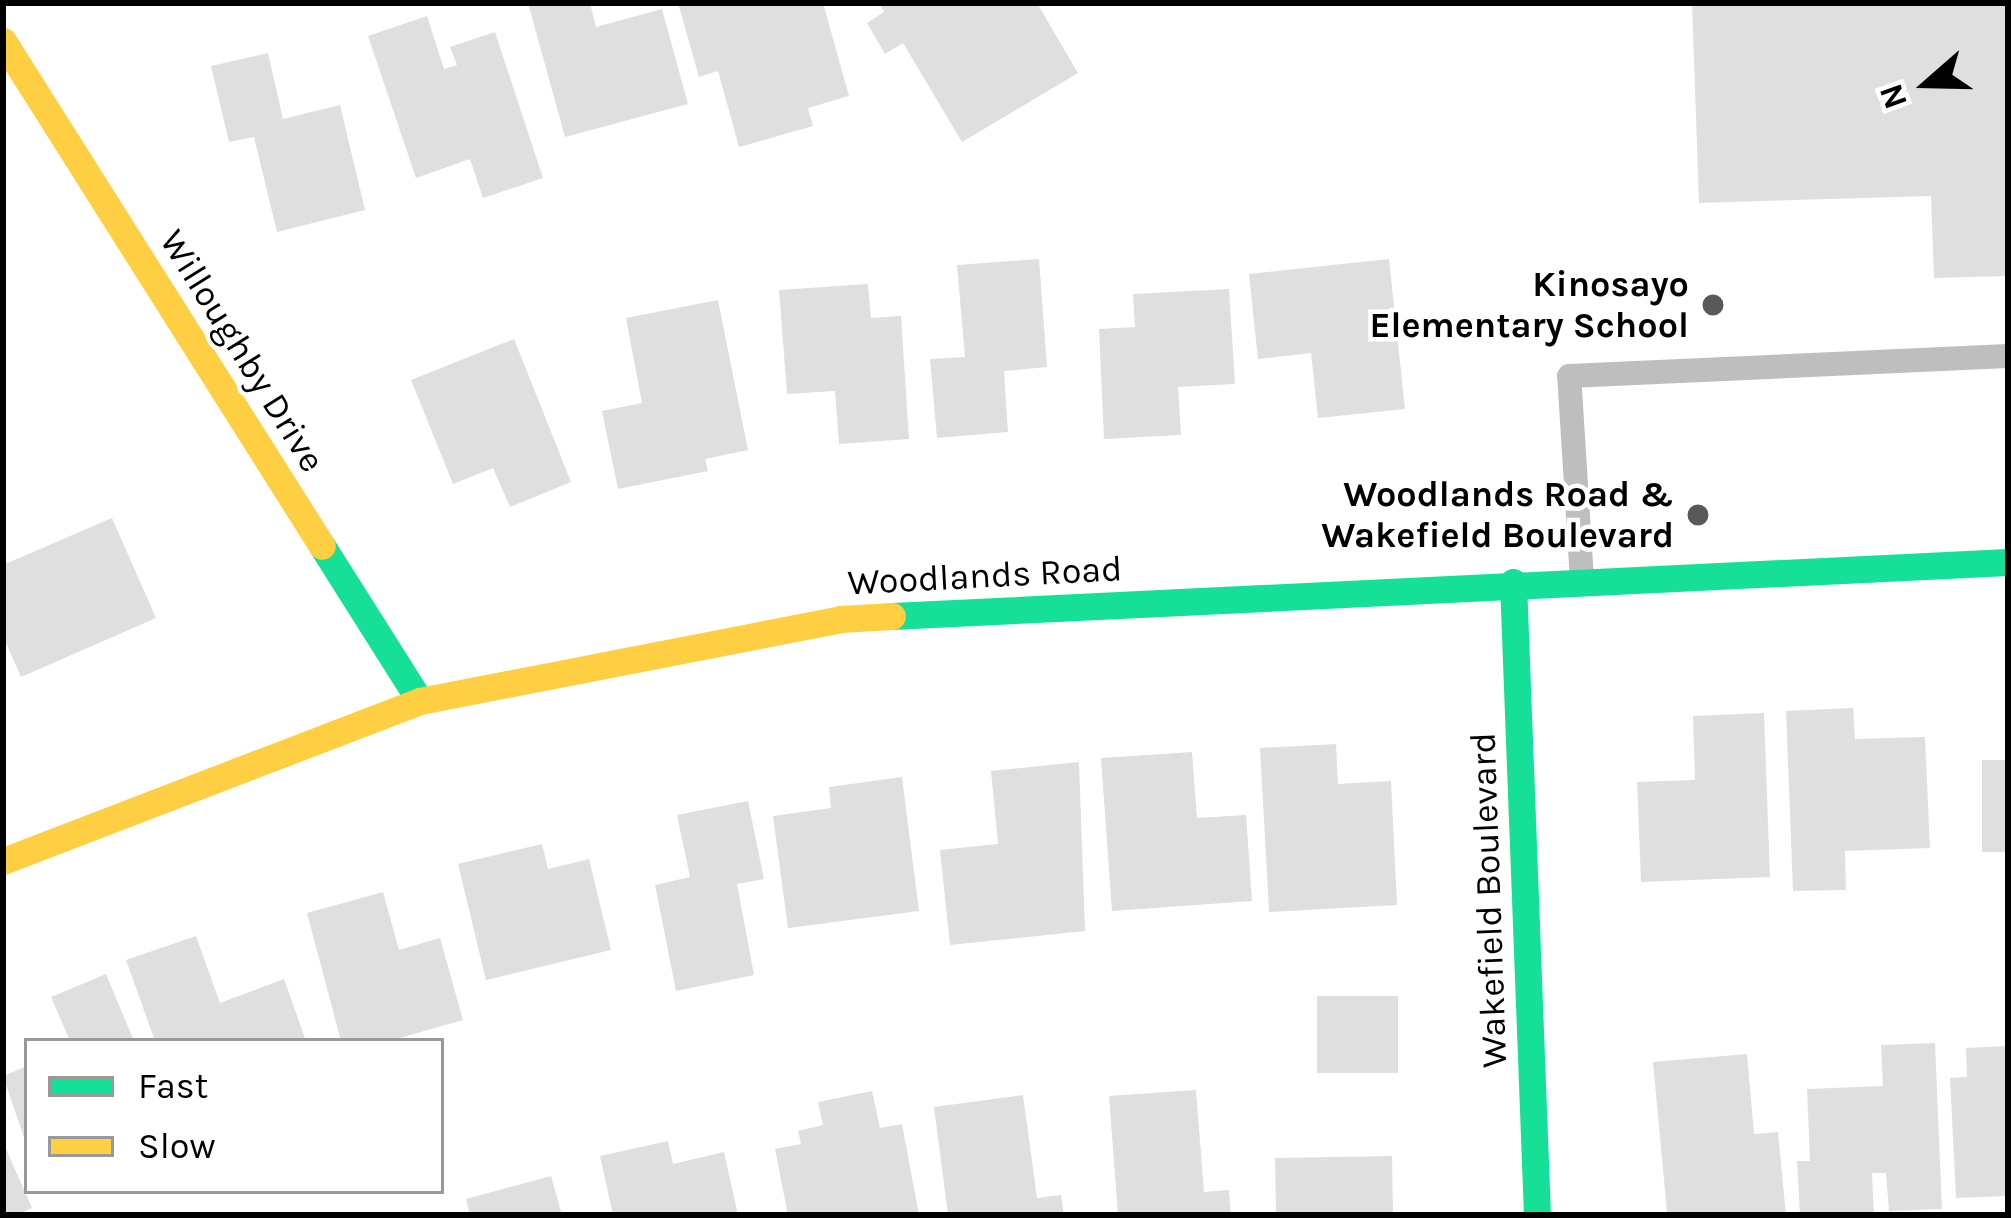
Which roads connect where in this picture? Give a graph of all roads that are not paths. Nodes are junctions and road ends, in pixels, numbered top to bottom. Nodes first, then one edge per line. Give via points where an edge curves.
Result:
1 (3, 41) edge
2 (2008, 356) edge
3 (2008, 562) edge
4 (1582, 580) junction
5 (1513, 582) junction
6 (420, 700) junction
7 (3, 861) edge
8 (1537, 1215) edge

1 - 6 street, Willoughby Drive
2 - 4 lane via 1569,376
3 - 4 street, Woodlands Road
4 - 5 street, Woodlands Road
5 - 6 street, Woodlands Road via 840,619
5 - 8 street, Wakefield Boulevard
6 - 7 street, Woodlands Road

